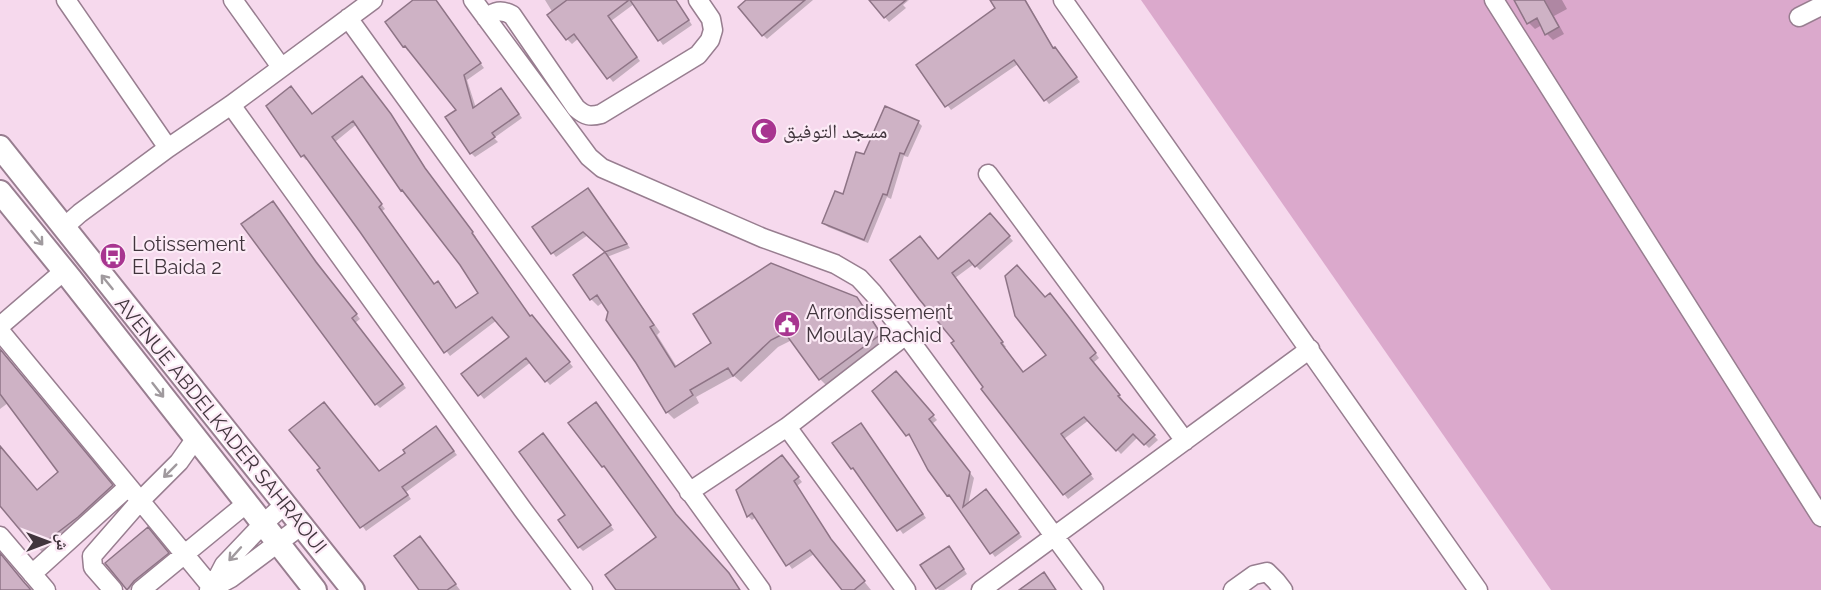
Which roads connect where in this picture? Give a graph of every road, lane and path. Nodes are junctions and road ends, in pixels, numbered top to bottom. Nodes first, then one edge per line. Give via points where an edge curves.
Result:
1 (66, 0) edge
2 (233, 0) edge
3 (373, 0) edge
4 (473, 0) edge
5 (698, 0) edge
6 (1063, 0) edge
7 (1494, 0) edge
8 (1821, 6) edge
9 (1799, 17) dead end
10 (348, 18) junction
11 (486, 18) junction
12 (280, 67) junction
13 (231, 105) junction
14 (0, 147) edge
15 (168, 148) junction
16 (988, 174) dead end
17 (0, 192) edge
18 (63, 228) junction
19 (64, 271) junction
20 (0, 326) edge
21 (0, 331) edge
22 (906, 335) junction
23 (1310, 349) junction
24 (787, 427) junction
25 (196, 438) junction
26 (1185, 441) junction
27 (689, 492) junction
28 (134, 494) junction
29 (247, 503) junction
30 (285, 504) junction
31 (1821, 517) edge
32 (263, 524) junction
33 (302, 525) junction
34 (0, 536) edge
35 (1055, 536) junction
36 (279, 544) junction
37 (184, 555) junction
38 (32, 574) junction
39 (212, 589) edge
40 (46, 590) edge
41 (113, 590) edge
42 (141, 590) edge
43 (315, 590) edge
44 (353, 590) edge
45 (583, 590) edge
46 (761, 590) edge
47 (906, 590) edge
48 (981, 590) edge
49 (1094, 590) edge
50 (1233, 590) edge
51 (1283, 590) edge
52 (1478, 590) edge

1 - 15 street
2 - 12 street
3 - 10 street
4 - 11 street
5 - 11 street via 711,19 713,30 698,55 602,114 591,116 576,108 512,15 498,11
6 - 23 street
7 - 31 street
8 - 9 street
10 - 12 street
10 - 27 street
11 - 22 street via 589,157 602,168 763,238 835,264 859,278
12 - 13 street
13 - 15 street
13 - 45 street
14 - 18 main road, AVENUE ABDELKADER SAHRAOUI
15 - 18 street
16 - 26 street
17 -> 19 main road, AVENUE ABDELKADER SAHRAOUI
30 -> 18 main road, AVENUE ABDELKADER SAHRAOUI
19 - 20 street
19 -> 25 main road, AVENUE ABDELKADER SAHRAOUI
21 - 28 street
22 - 24 street
22 - 35 street
23 - 26 street
23 - 52 street
24 - 27 street
24 - 47 street
25 -> 28 street via 179,462
25 - 29 main road, AVENUE ABDELKADER SAHRAOUI
26 - 35 street
27 - 46 street
28 - 37 street
28 - 38 street
28 - 41 street via 92,556 93,567
29 - 32 main road, AVENUE ABDELKADER SAHRAOUI
29 - 37 street
30 - 32 street
30 - 33 main road, AVENUE ABDELKADER SAHRAOUI
32 - 36 main road, AVENUE ABDELKADER SAHRAOUI
32 -> 39 street via 224,566
33 - 36 street
33 - 44 main road, AVENUE ABDELKADER SAHRAOUI
34 - 38 street
35 - 48 street
35 - 49 street
36 - 39 street
36 - 43 main road, AVENUE ABDELKADER SAHRAOUI
37 - 39 street
37 - 42 street
38 - 40 street
50 - 51 street via 1254,575 1267,572

